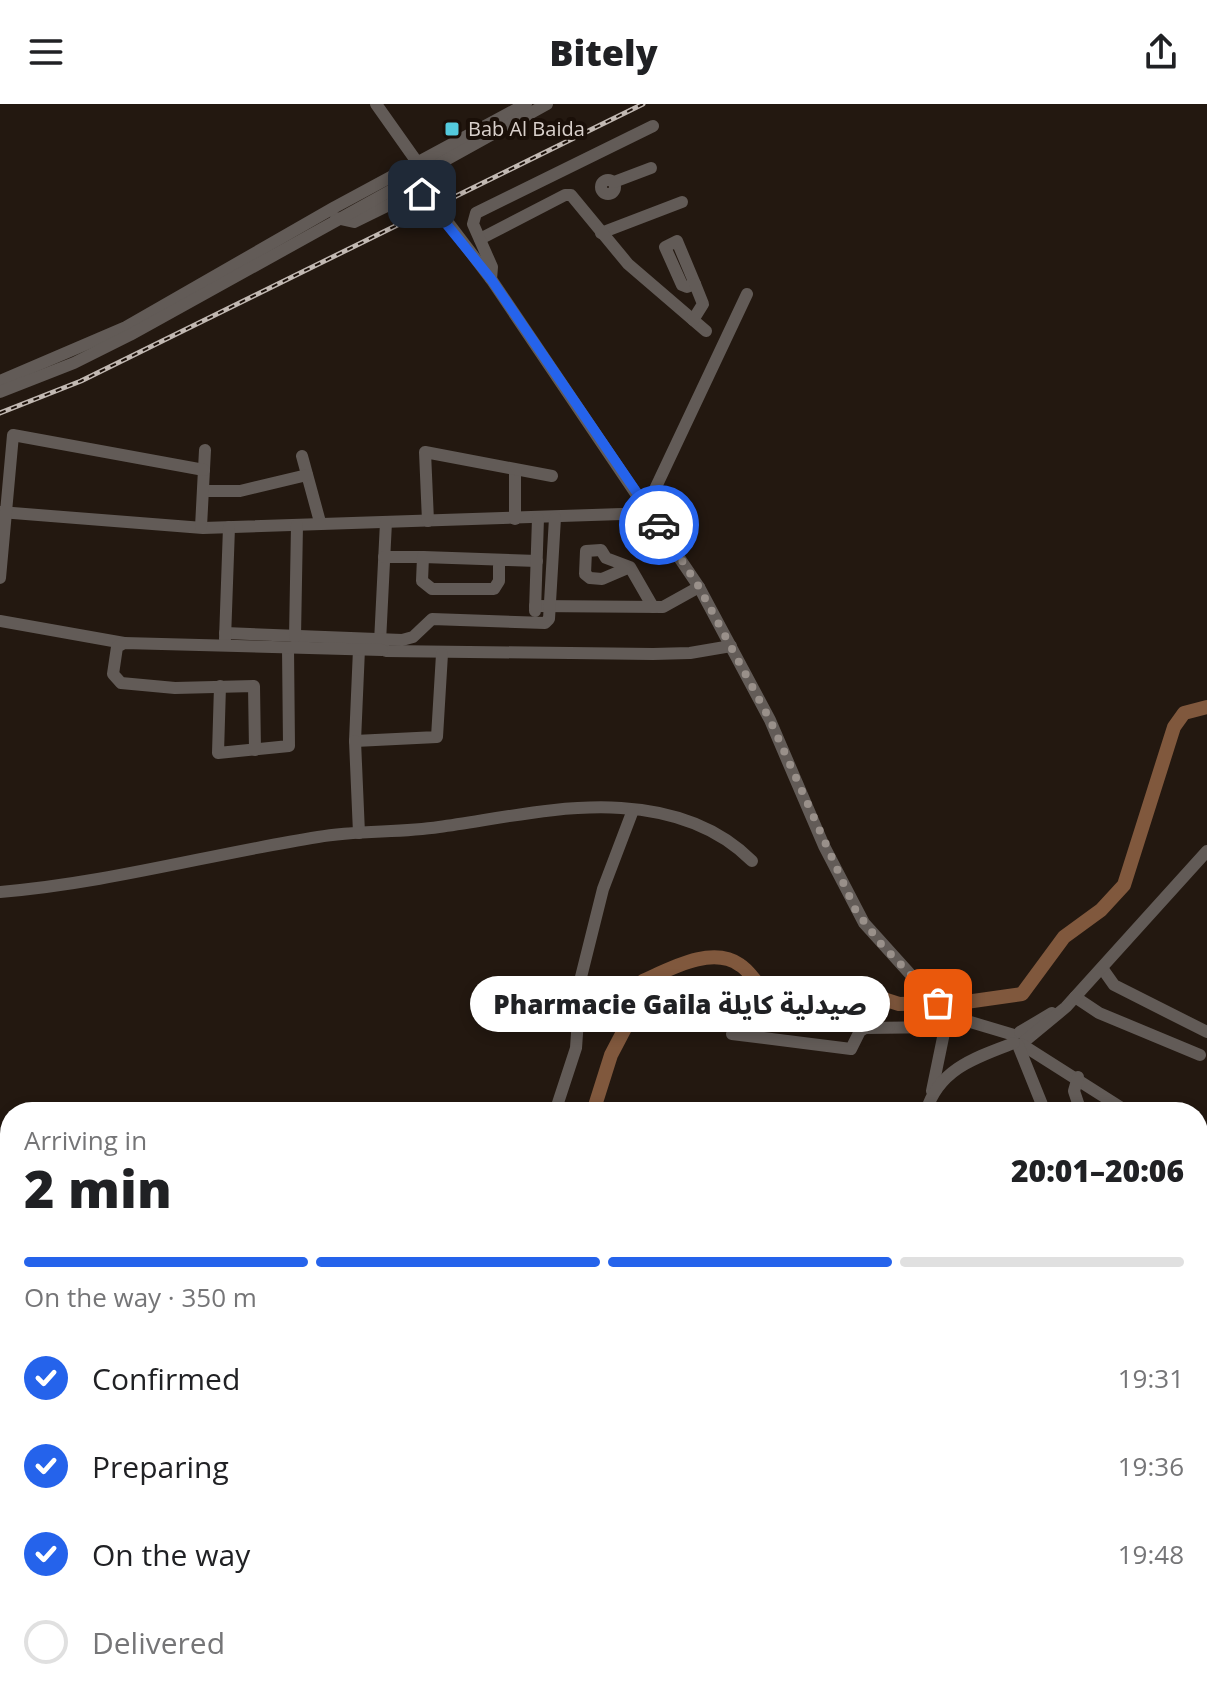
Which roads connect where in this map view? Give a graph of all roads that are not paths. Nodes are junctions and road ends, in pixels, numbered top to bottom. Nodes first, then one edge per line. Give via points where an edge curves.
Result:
1 (376, 104) edge
2 (526, 104) edge
3 (547, 104) edge
4 (653, 126) dead end
5 (417, 162) junction
6 (651, 168) dead end
7 (577, 201) junction
8 (682, 202) dead end
9 (336, 218) junction
10 (601, 233) junction
11 (480, 239) junction
12 (491, 279) junction
13 (695, 284) dead end
14 (747, 294) dead end
15 (693, 320) junction
16 (706, 331) dead end
17 (0, 381) edge
18 (0, 392) edge
19 (205, 450) dead end
20 (302, 456) dead end
21 (204, 470) junction
22 (515, 471) junction
23 (307, 475) junction
24 (552, 476) dead end
25 (203, 491) junction
26 (649, 510) junction
27 (4, 512) edge
28 (538, 518) junction
29 (555, 518) junction
30 (515, 519) junction
31 (428, 521) junction
32 (320, 522) junction
33 (386, 522) junction
34 (297, 525) junction
35 (201, 527) junction
36 (229, 527) junction
37 (384, 557) junction
38 (423, 557) junction
39 (499, 560) junction
40 (537, 561) junction
41 (630, 567) dead end
42 (0, 578) edge
43 (699, 587) junction
44 (535, 606) junction
45 (550, 606) junction
46 (653, 607) junction
47 (0, 621) edge
48 (535, 624) junction
49 (225, 633) junction
50 (124, 643) junction
51 (292, 643) junction
52 (354, 646) junction
53 (381, 646) junction
54 (731, 646) junction
55 (225, 647) junction
56 (442, 654) junction
57 (220, 686) junction
58 (355, 741) junction
59 (255, 750) junction
60 (633, 810) junction
61 (359, 833) junction
62 (1207, 851) edge
63 (752, 861) dead end
64 (0, 892) edge
65 (1102, 968) junction
66 (1070, 1002) junction
67 (946, 1021) junction
68 (1207, 1032) edge
69 (732, 1034) dead end
70 (1019, 1040) junction
71 (1200, 1055) dead end
72 (1078, 1077) junction
73 (558, 1102) edge
74 (929, 1102) edge
75 (932, 1102) edge
76 (1041, 1102) edge
77 (1078, 1102) edge
78 (1114, 1102) edge

1 - 5 street
2 - 5 street
3 - 9 street
4 - 11 street via 476,213 473,224
5 - 17 street via 126,327
6 - 7 street via 614,182 615,190 605,194 601,189
7 - 10 street
7 - 11 street via 565,195
8 - 10 street
9 - 12 street via 354,222 407,195 422,194
9 - 18 street via 120,341
10 - 15 street via 642,278
11 - 12 street via 492,267
12 - 26 street
13 - 15 street via 703,302
14 - 26 street
15 - 16 street
19 - 21 street
20 - 23 street
21 - 25 street
21 - 27 street via 13,435
22 - 24 street
22 - 30 street
22 - 31 street via 425,452
23 - 25 street via 248,489
23 - 32 street
25 - 35 street
26 - 29 street
26 - 43 street
27 - 35 street
27 - 42 street
28 - 29 street
28 - 30 street
28 - 40 street
29 - 45 street
30 - 31 street
31 - 33 street
32 - 33 street
32 - 34 street
33 - 37 street
34 - 36 street
34 - 51 street
35 - 36 street
36 - 49 street
37 - 38 street
37 - 53 street
38 - 39 street
38 - 39 street via 422,581 432,589 494,589
39 - 40 street
40 - 44 street
41 - 46 street
43 - 46 street via 671,605
43 - 54 street
44 - 45 street
44 - 48 street
45 - 46 street
45 - 48 street via 548,621
47 - 50 street
48 - 53 street via 432,619 407,639
49 - 51 street
49 - 55 street
50 - 55 street
50 - 57 street via 115,651 113,674 121,683
51 - 52 street
51 - 55 street
51 - 59 street via 291,742
52 - 53 street
52 - 58 street
53 - 56 street
54 - 56 street via 690,653
54 - 67 street via 856,911 928,991
56 - 58 street via 437,737
57 - 59 street via 250,685 256,690
57 - 59 street via 218,753
58 - 61 street
60 - 61 street via 593,809
60 - 63 street via 701,823
60 - 73 street via 603,889 581,977 576,1048
61 - 64 street via 60,887
62 - 65 street
65 - 66 street
65 - 68 street via 1114,985
66 - 70 street
66 - 71 street
67 - 69 street via 865,1028 851,1049
67 - 70 street
67 - 74 street
70 - 72 street
70 - 75 street via 956,1068
70 - 76 street
72 - 77 street
72 - 78 street

